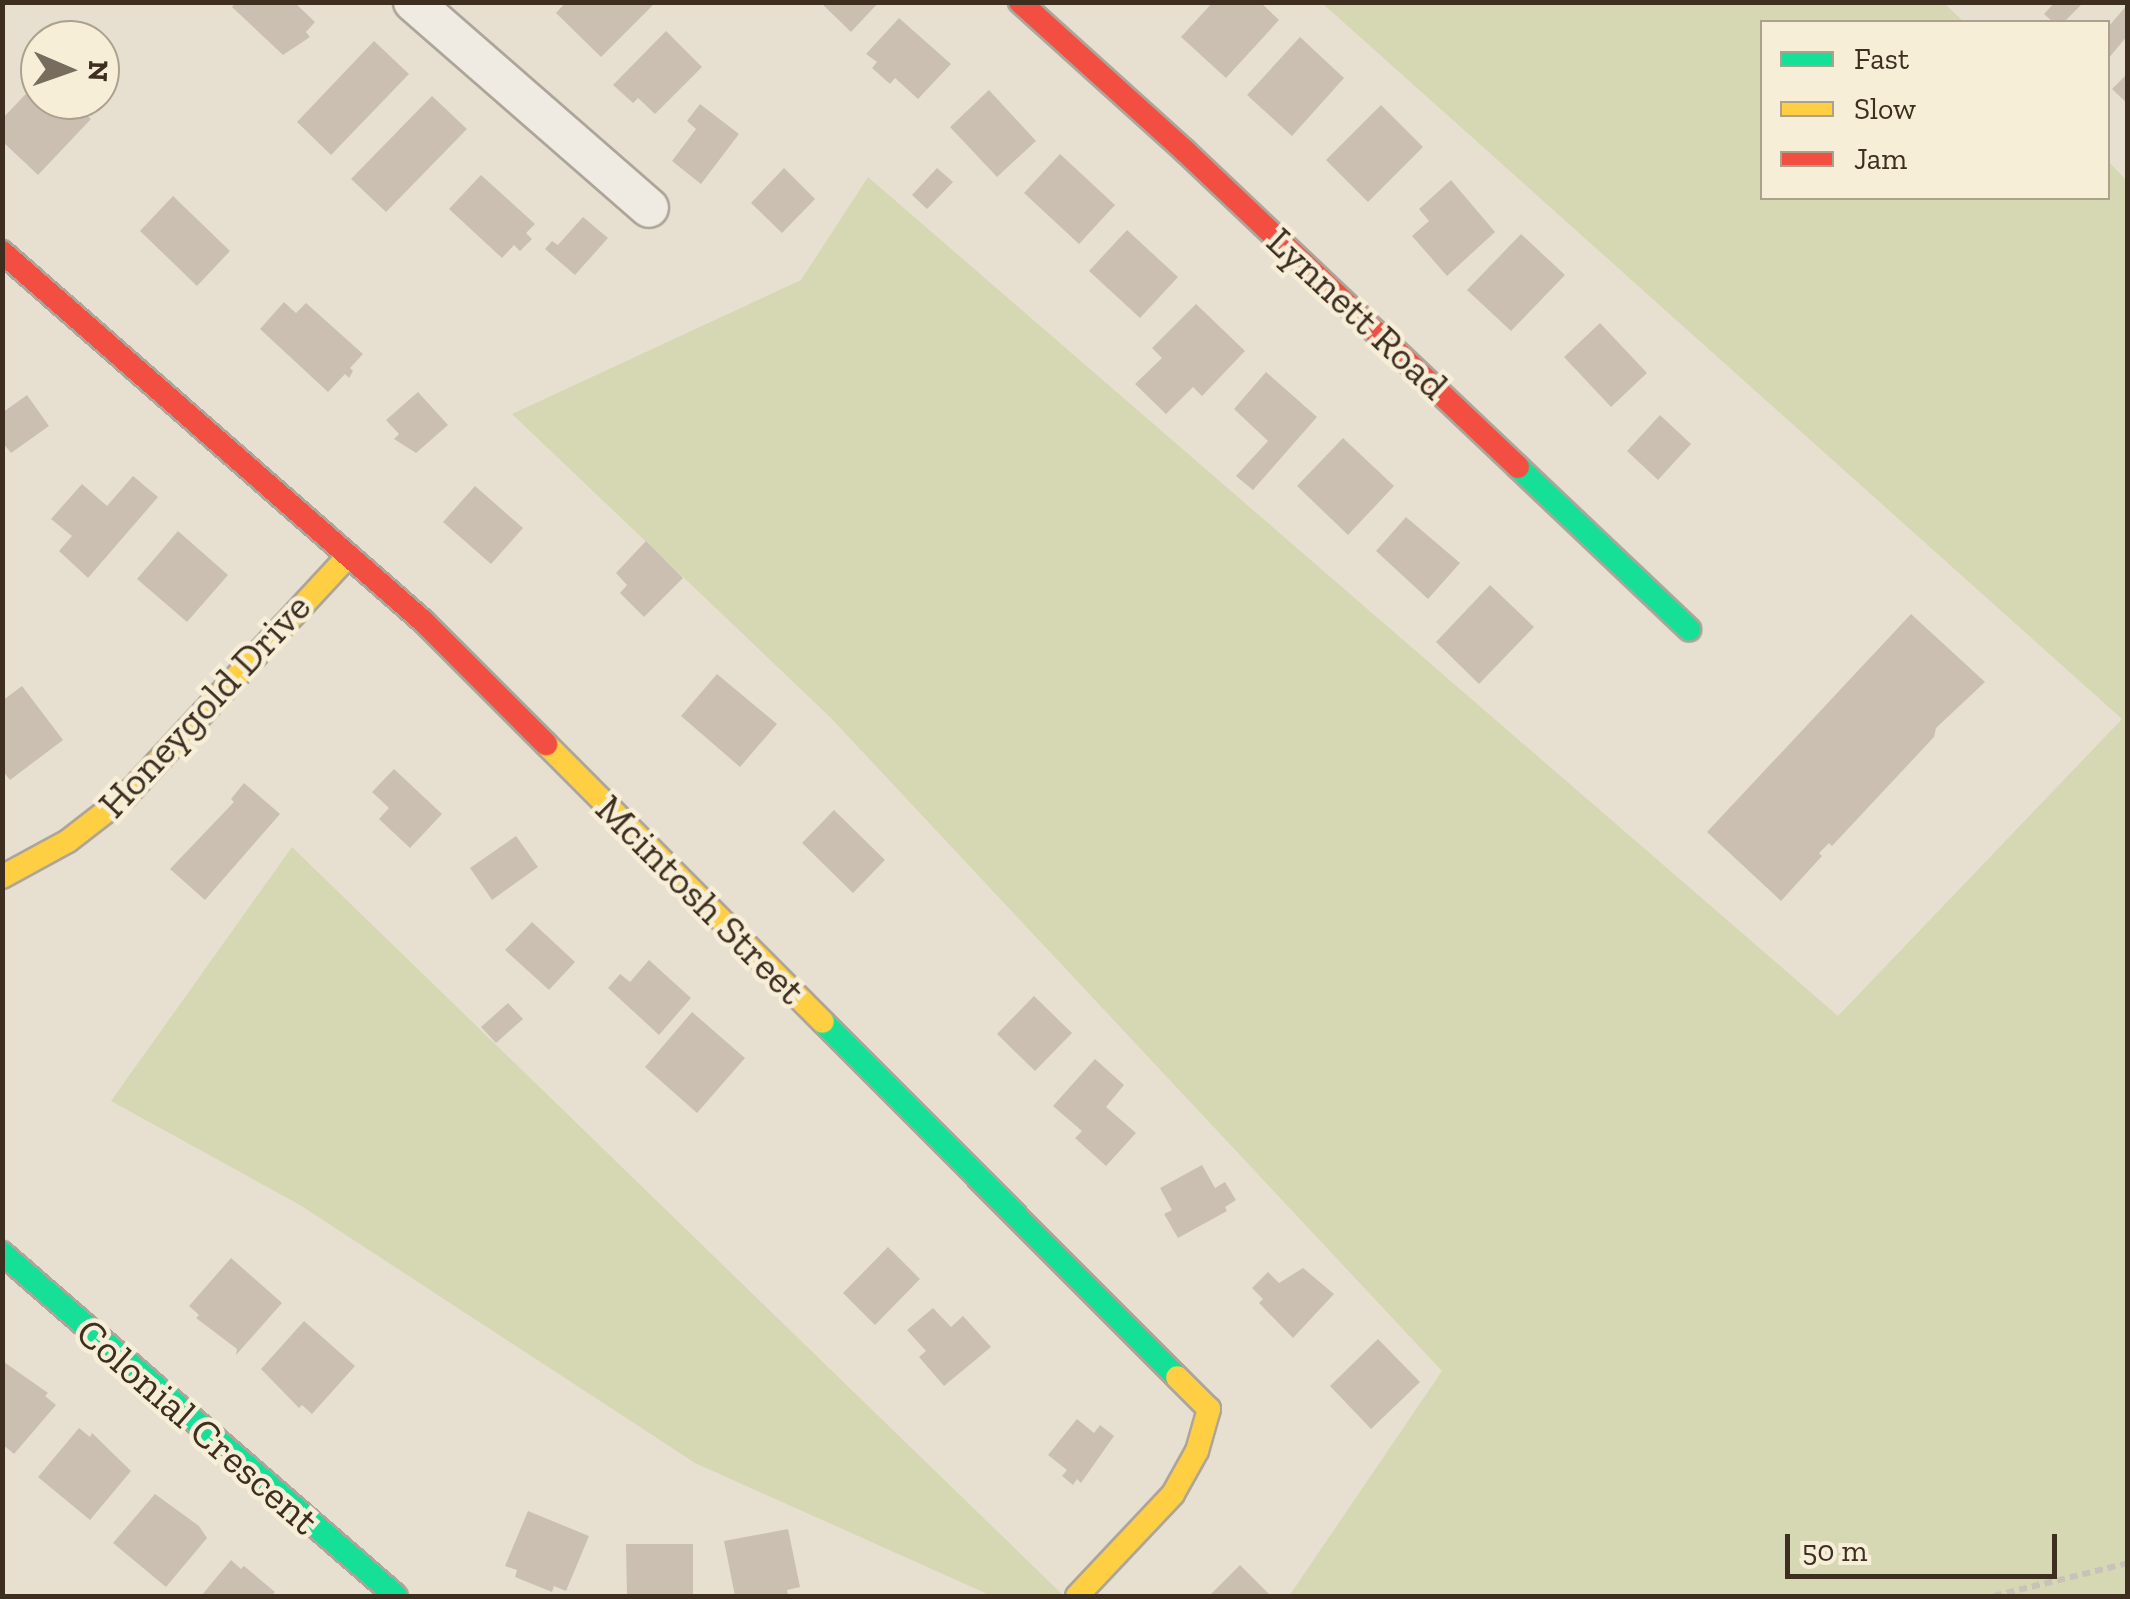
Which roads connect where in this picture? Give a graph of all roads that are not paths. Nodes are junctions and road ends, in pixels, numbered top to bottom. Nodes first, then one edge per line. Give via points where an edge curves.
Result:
1 (413, 2) edge
2 (1020, 2) edge
3 (649, 208) dead end
4 (2, 252) edge
5 (348, 556) junction
6 (1690, 629) dead end
7 (2, 876) edge
8 (2, 1253) edge
9 (385, 1594) edge
10 (1076, 1596) edge

1 - 3 street
2 - 6 street, Lynnett Road
4 - 5 street, Mcintosh Street
5 - 7 street, Honeygold Drive via 126,796 68,842
5 - 10 street, Mcintosh Street via 438,636 1209,1410 1173,1494
8 - 9 street, Colonial Crescent

